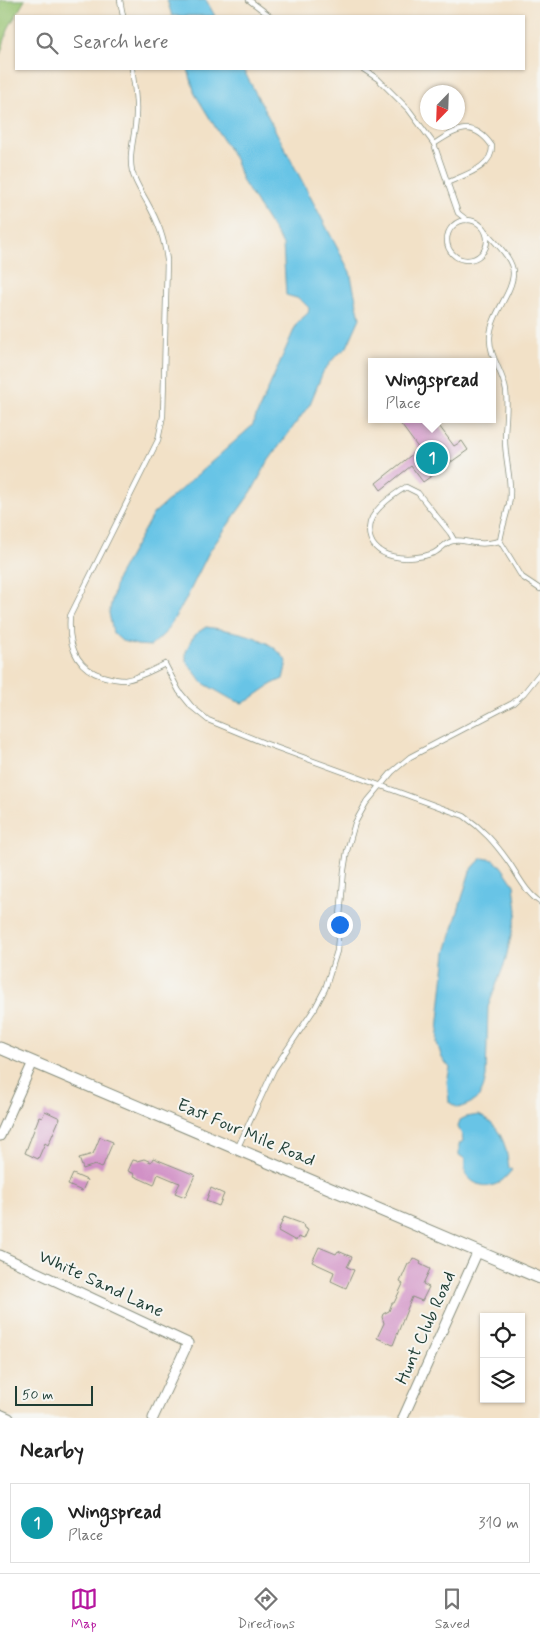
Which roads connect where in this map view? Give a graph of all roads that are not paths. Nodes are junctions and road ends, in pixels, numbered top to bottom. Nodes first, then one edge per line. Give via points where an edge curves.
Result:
1 (120, 0) edge
2 (249, 0) edge
3 (123, 15) edge
4 (269, 15) edge
5 (132, 70) edge
6 (364, 70) edge
7 (434, 144) junction
8 (447, 183) junction
9 (467, 220) junction
10 (486, 232) junction
11 (493, 358) edge
12 (496, 363) edge
13 (454, 540) junction
14 (500, 541) junction
15 (540, 588) edge
16 (540, 674) edge
17 (381, 784) junction
18 (540, 902) edge
19 (0, 1048) edge
20 (33, 1062) junction
21 (0, 1136) edge
22 (237, 1149) junction
23 (478, 1251) junction
24 (0, 1255) edge
25 (540, 1278) edge
26 (0, 1414) edge
27 (9, 1418) edge
28 (153, 1418) edge
29 (403, 1418) edge

1 - 3 lane
2 - 4 lane
5 - 17 lane via 136,116 130,155 132,172 158,222 167,260 163,416 158,440 70,616 69,634 74,652 84,666 110,679 125,680 166,664 179,691 208,720
6 - 7 lane via 409,110
7 - 8 lane
7 - 8 lane via 452,131 469,129 481,134 492,146 491,156 485,164
8 - 9 lane via 458,213
9 - 10 lane via 479,223
9 - 10 lane via 455,224 447,235 448,249 458,259 465,261 479,257 487,246
10 - 11 lane via 508,259 513,272 492,324 490,337
12 - 14 lane via 504,380 508,407 505,440 510,502
13 - 13 lane via 418,493 406,487 390,497 370,519 371,539 380,552 392,557 419,557 434,553
13 - 14 lane
14 - 15 lane via 522,577
16 - 17 lane via 512,703 410,757
17 - 18 lane via 464,816 480,827
17 - 22 lane via 366,803 350,836 337,951 325,989 274,1069
19 - 20 street, East Four Mile Road
20 - 21 street
20 - 22 street, East Four Mile Road
22 - 23 street, East Four Mile Road
23 - 25 street, East Four Mile Road
23 - 29 street, Hunt Club Road
24 - 28 street, White Sand Lane via 188,1343
26 - 27 street

